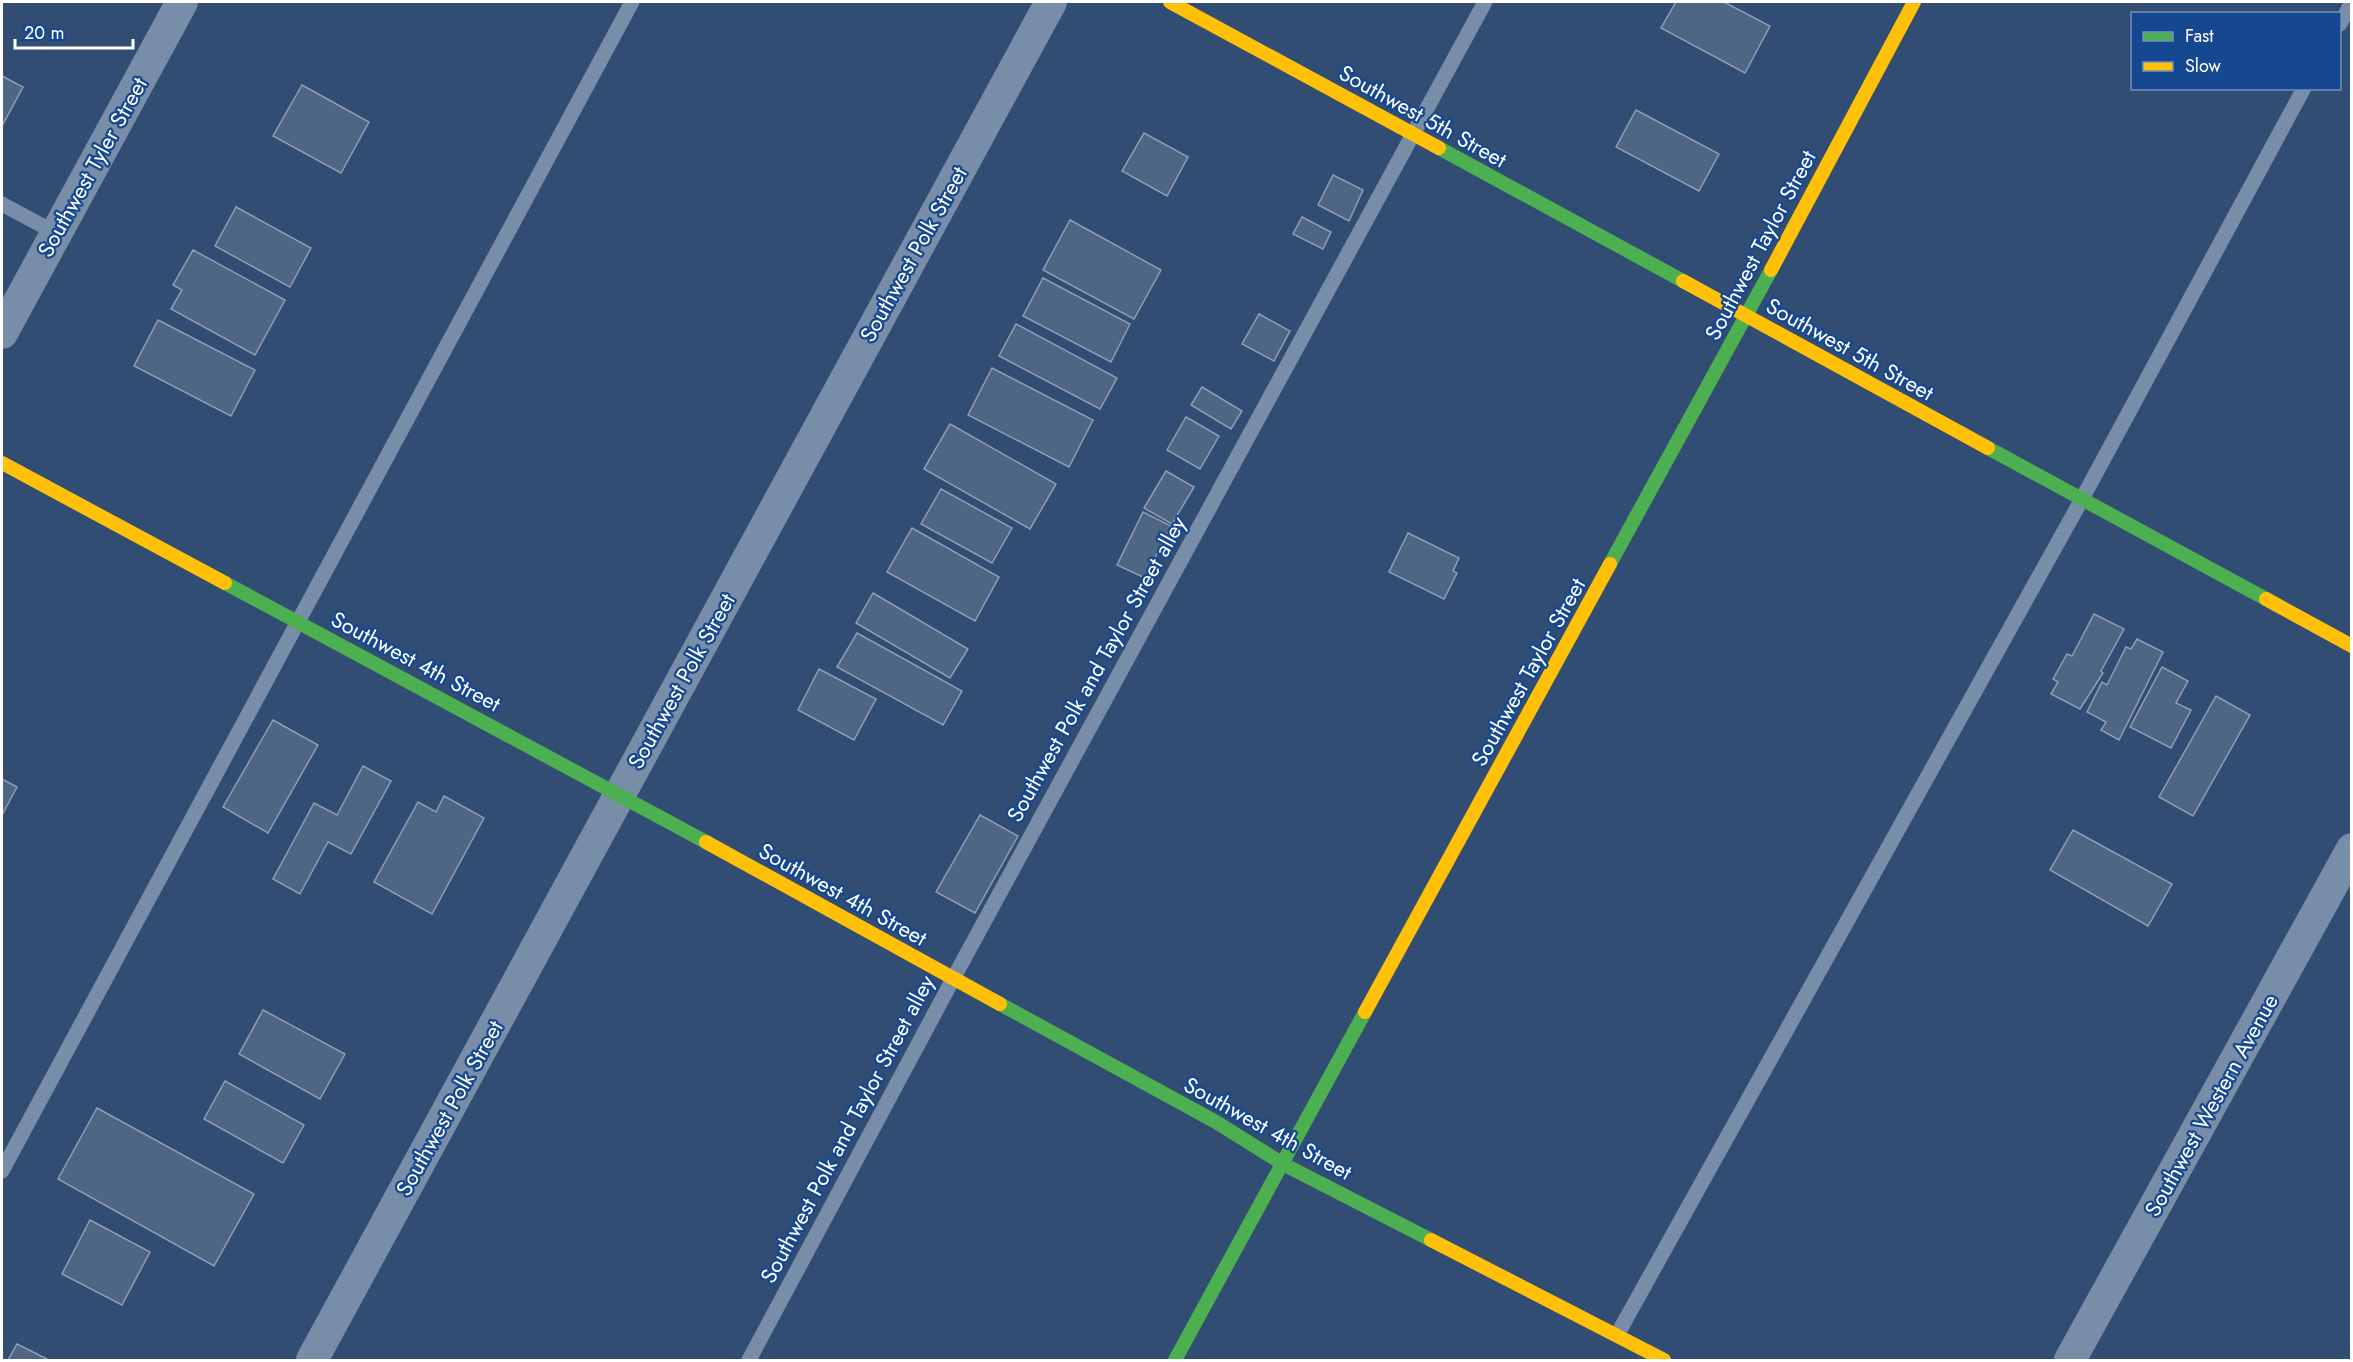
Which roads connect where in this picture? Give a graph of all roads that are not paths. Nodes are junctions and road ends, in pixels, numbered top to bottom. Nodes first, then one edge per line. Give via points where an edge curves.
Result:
1 (182, 2) edge
2 (632, 2) edge
3 (1051, 2) edge
4 (1170, 2) edge
5 (1485, 2) edge
6 (1914, 2) edge
7 (2352, 2) edge
8 (2341, 22) edge
9 (2303, 90) edge
10 (1413, 135) junction
11 (2, 204) edge
12 (56, 233) junction
13 (1746, 316) junction
14 (3, 327) edge
15 (2, 463) edge
16 (2082, 499) junction
17 (298, 622) junction
18 (2352, 646) edge
19 (619, 794) junction
20 (2352, 849) edge
21 (953, 979) junction
22 (1283, 1164) junction
23 (2, 1171) edge
24 (1617, 1335) junction
25 (312, 1360) edge
26 (748, 1360) edge
27 (1175, 1360) edge
28 (1664, 1360) edge
29 (2070, 1360) edge

1 - 12 street, Southwest Tyler Street
2 - 17 lane
3 - 19 street, Southwest Polk Street
4 - 10 street, Southwest 5th Street
5 - 10 lane, Southwest Polk and Taylor Street alley
6 - 13 street, Southwest Taylor Street
7 - 8 lane
9 - 16 lane
10 - 13 street, Southwest 5th Street
10 - 21 lane, Southwest Polk and Taylor Street alley
11 - 12 lane
12 - 14 street, Southwest Tyler Street
13 - 16 street, Southwest 5th Street
13 - 22 street, Southwest Taylor Street
15 - 17 street, Southwest 4th Street
16 - 18 street, Southwest 5th Street
16 - 24 lane
17 - 19 street, Southwest 4th Street
17 - 23 lane
19 - 21 street, Southwest 4th Street
19 - 25 street, Southwest Polk Street
20 - 29 street, Southwest Western Avenue
21 - 22 street, Southwest 4th Street via 1216,1122
21 - 26 lane, Southwest Polk and Taylor Street alley
22 - 24 street, Southwest 4th Street
22 - 27 street, Southwest Taylor Street
24 - 28 street, Southwest 4th Street

